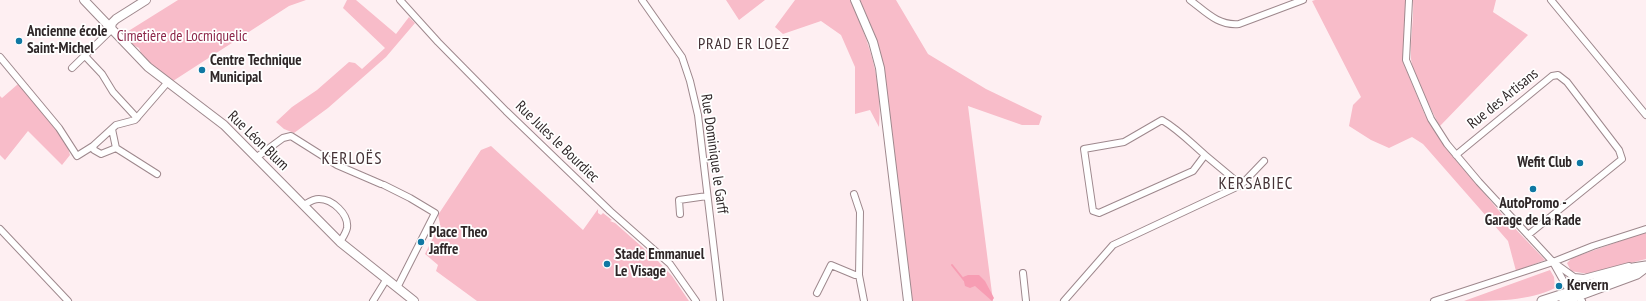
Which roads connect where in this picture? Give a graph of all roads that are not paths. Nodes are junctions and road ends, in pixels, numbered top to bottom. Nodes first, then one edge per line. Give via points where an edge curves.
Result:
1 (84, 0) edge
2 (146, 0) edge
3 (400, 0) edge
4 (642, 0) edge
5 (855, 0) edge
6 (1190, 0) edge
7 (1303, 0) edge
8 (1409, 0) edge
9 (1551, 0) edge
10 (111, 28) junction
11 (84, 56) junction
12 (0, 57) edge
13 (72, 68) dead end
14 (167, 83) junction
15 (1646, 115) edge
16 (137, 118) junction
17 (112, 130) junction
18 (93, 146) junction
19 (116, 148) junction
20 (1205, 155) junction
21 (1456, 155) junction
22 (257, 157) junction
23 (1264, 161) dead end
24 (157, 174) dead end
25 (1241, 185) junction
26 (854, 194) dead end
27 (707, 196) junction
28 (304, 205) junction
29 (680, 214) dead end
30 (0, 229) edge
31 (1646, 229) edge
32 (1528, 235) junction
33 (340, 242) junction
34 (1553, 262) junction
35 (1646, 266) edge
36 (1023, 273) dead end
37 (858, 275) junction
38 (1574, 277) junction
39 (386, 280) junction
40 (397, 288) junction
41 (817, 293) dead end
42 (1574, 297) edge
43 (68, 301) edge
44 (374, 301) edge
45 (414, 301) edge
46 (696, 301) edge
47 (720, 301) edge
48 (864, 301) edge
49 (908, 301) edge
50 (1026, 301) edge
51 (1064, 301) edge
52 (1434, 301) edge
53 (1542, 301) edge
54 (1554, 301) edge

1 - 10 street, Rue Léon Blum
2 - 10 street via 116,19
3 - 46 street, Rue Jules le Bourdiec via 506,111 610,211 670,264
4 - 27 street, Rue Dominique le Garff via 682,57 690,81 698,115
5 - 49 street via 873,42 880,68
6 - 7 street via 1228,25 1239,24
8 - 21 street via 1406,60 1431,119
9 - 15 street
10 - 11 street
10 - 14 street, Rue Léon Blum
11 - 13 street
11 - 16 street
12 - 18 street via 59,128 77,156
14 - 16 street
14 - 22 street, Rue Léon Blum via 224,125
16 - 17 street via 116,125
17 - 18 street
17 - 19 street
18 - 19 street via 94,150 101,154
19 - 24 street
20 - 20 street via 1196,145 1162,120 1124,142 1084,149 1093,211 1099,213 1193,171
20 - 25 street
21 - 32 street
21 - 32 street, Rue des Artisans via 1552,76 1558,75 1567,82 1619,150 1622,159
22 - 28 street, Rue Léon Blum
22 - 40 street via 291,136 337,164 410,198 434,213
23 - 25 street
25 - 51 street via 1113,245
26 - 37 street via 860,212
27 - 29 street via 679,200
27 - 47 street, Rue Dominique le Garff
28 - 33 street, Rue Léon Blum
28 - 33 street via 319,199 333,204 341,211 347,227
30 - 43 street
31 - 34 street
32 - 34 street
33 - 39 street, Rue Léon Blum
34 - 38 street
34 - 42 street
34 - 52 street
35 - 38 street via 1637,264 1584,278
35 - 42 main road via 1637,274
36 - 50 street
37 - 41 street via 832,265
37 - 48 street
38 - 42 street
39 - 40 street, Rue Léon Blum
39 - 44 street
40 - 45 street, Rue Léon Blum
42 - 53 main road
42 - 54 street

